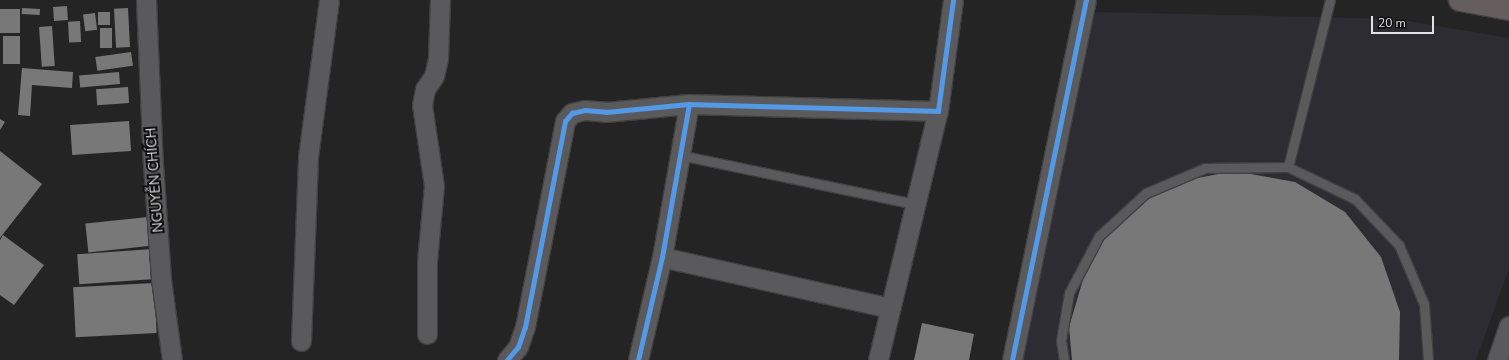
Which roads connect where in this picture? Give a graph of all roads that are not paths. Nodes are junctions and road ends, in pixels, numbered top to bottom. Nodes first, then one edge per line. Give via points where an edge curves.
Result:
1 (146, 0) edge
2 (329, 0) edge
3 (440, 0) edge
4 (953, 0) edge
5 (1086, 0) edge
6 (1330, 0) edge
7 (1460, 0) edge
8 (1509, 9) edge
9 (689, 104) junction
10 (938, 111) junction
11 (680, 155) junction
12 (1288, 167) junction
13 (915, 204) junction
14 (662, 257) junction
15 (890, 308) junction
16 (1509, 326) edge
17 (427, 334) dead end
18 (301, 341) dead end
19 (172, 360) edge
20 (507, 360) edge
21 (638, 360) edge
22 (878, 360) edge
23 (1012, 360) edge
24 (1064, 360) edge
25 (1428, 360) edge
26 (1497, 360) edge

1 - 19 street, NGUYỄN CHÍCH via 160,271
2 - 18 street via 308,157
3 - 17 street via 438,59 434,76 425,89 422,105 434,186 427,261
4 - 10 street
5 - 23 street
6 - 12 lane
7 - 8 main road
9 - 10 street
9 - 11 street
9 - 20 street via 606,112 584,110 572,113 565,121 525,327 518,347
10 - 13 street
11 - 13 lane
11 - 14 street
12 - 24 lane via 1205,168 1146,193 1099,236 1070,294 1061,340
12 - 25 lane via 1355,199 1399,245 1424,304
13 - 15 street
14 - 15 street
14 - 21 street
15 - 22 street
16 - 26 street

